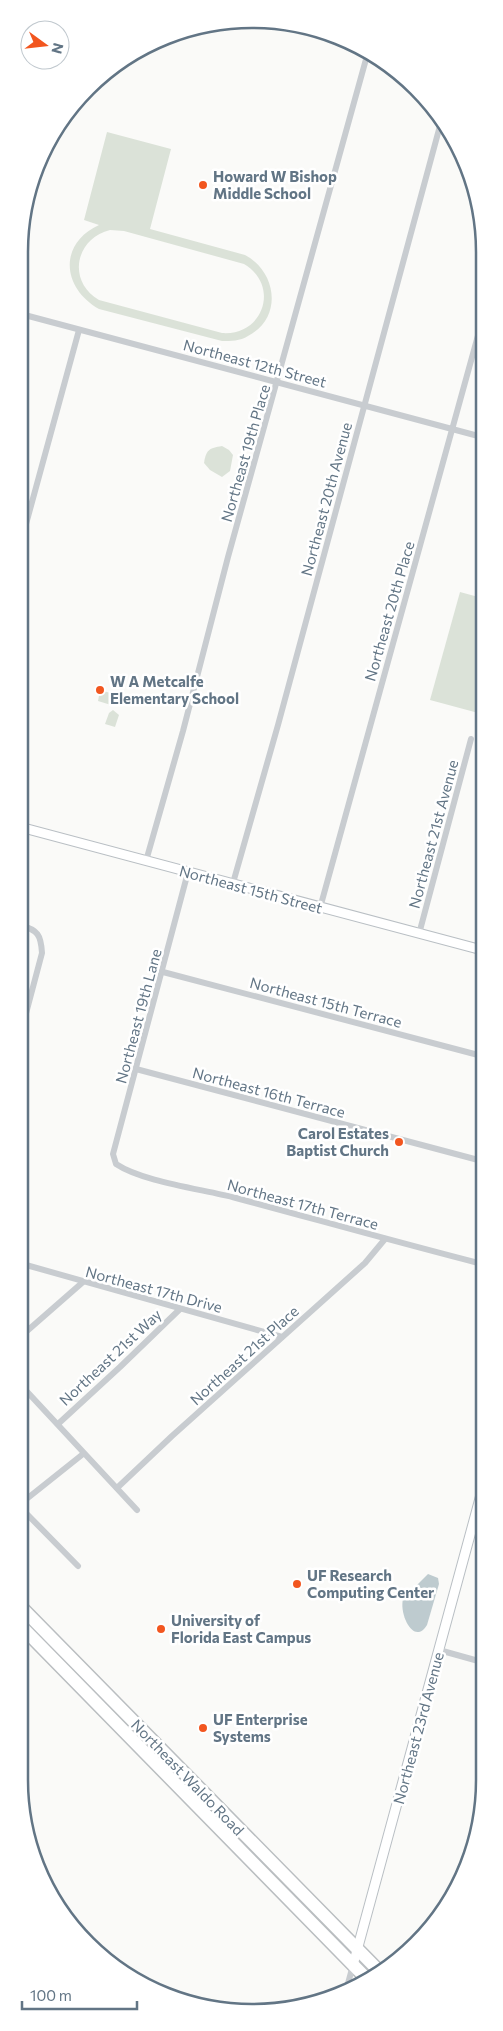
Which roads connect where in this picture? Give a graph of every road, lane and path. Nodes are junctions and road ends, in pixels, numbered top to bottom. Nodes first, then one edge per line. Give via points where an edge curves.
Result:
1 (366, 59) edge
2 (439, 129) edge
3 (28, 316) edge
4 (79, 330) junction
5 (476, 343) edge
6 (278, 381) junction
7 (364, 405) junction
8 (453, 429) junction
9 (476, 435) edge
10 (28, 517) edge
11 (471, 739) dead end
12 (28, 829) edge
13 (146, 861) junction
14 (188, 872) junction
15 (233, 883) junction
16 (320, 908) junction
17 (28, 929) edge
18 (419, 934) junction
19 (476, 948) edge
20 (163, 972) junction
21 (28, 1001) edge
22 (476, 1054) edge
23 (136, 1069) junction
24 (476, 1159) edge
25 (118, 1166) joint
26 (385, 1239) junction
27 (476, 1262) edge
28 (28, 1267) edge
29 (83, 1282) junction
30 (180, 1308) junction
31 (28, 1330) edge
32 (282, 1337) junction
33 (28, 1392) edge
34 (58, 1424) junction
35 (84, 1454) junction
36 (117, 1488) junction
37 (28, 1498) edge
38 (138, 1510) dead end
39 (28, 1514) edge
40 (476, 1516) edge
41 (78, 1566) dead end
42 (28, 1614) edge
43 (28, 1633) edge
44 (439, 1650) junction
45 (476, 1660) edge
46 (259, 1849) junction
47 (249, 1858) junction
48 (357, 1949) junction
49 (353, 1965) junction
50 (375, 1967) edge
51 (362, 1974) edge
52 (349, 1981) edge

1 - 6 street, Northeast 19th Place
2 - 7 street, Northeast 20th Avenue
3 - 4 street, Northeast 12th Street
4 - 6 street, Northeast 12th Street
4 - 10 street
5 - 8 street, Northeast 20th Place
6 - 7 street, Northeast 12th Street
6 - 13 street, Northeast 19th Place
7 - 8 street, Northeast 12th Street
7 - 15 street, Northeast 20th Avenue
8 - 9 street, Northeast 12th Street
8 - 16 street, Northeast 20th Place
11 - 18 street, Northeast 21st Avenue
12 - 13 main road, Northeast 15th Street
13 - 14 main road, Northeast 15th Street
14 - 15 main road, Northeast 15th Street
14 - 20 street, Northeast 19th Lane
15 - 16 main road, Northeast 15th Street
16 - 18 main road, Northeast 15th Street
17 - 21 street via 40,937 42,953
18 - 19 main road, Northeast 15th Street
20 - 22 street, Northeast 15th Terrace
20 - 23 street, Northeast 19th Lane
23 - 24 street, Northeast 16th Terrace
23 - 25 street, Northeast 19th Lane via 113,1154
25 - 26 street, Northeast 17th Terrace via 136,1174
26 - 27 street, Northeast 17th Terrace
26 - 32 street, Northeast 21st Place via 365,1263
28 - 29 street, Northeast 17th Drive
29 - 30 street, Northeast 17th Drive
29 - 31 street
30 - 32 street, Northeast 17th Drive
30 - 34 street, Northeast 21st Way
32 - 36 street, Northeast 21st Place
33 - 34 street
34 - 35 street
35 - 36 street
35 - 37 street
36 - 38 street
39 - 41 street
40 - 44 main road, Northeast 23rd Avenue
42 - 46 highway, Northeast Waldo Road
43 - 47 highway, Northeast Waldo Road
44 - 45 street
44 - 48 main road, Northeast 23rd Avenue
46 - 47 highway
46 - 48 highway, Northeast Waldo Road
47 - 49 highway, Northeast Waldo Road
48 - 49 main road, Northeast 23rd Avenue
48 - 50 highway, Northeast Waldo Road
49 - 51 highway, Northeast Waldo Road
49 - 52 street

